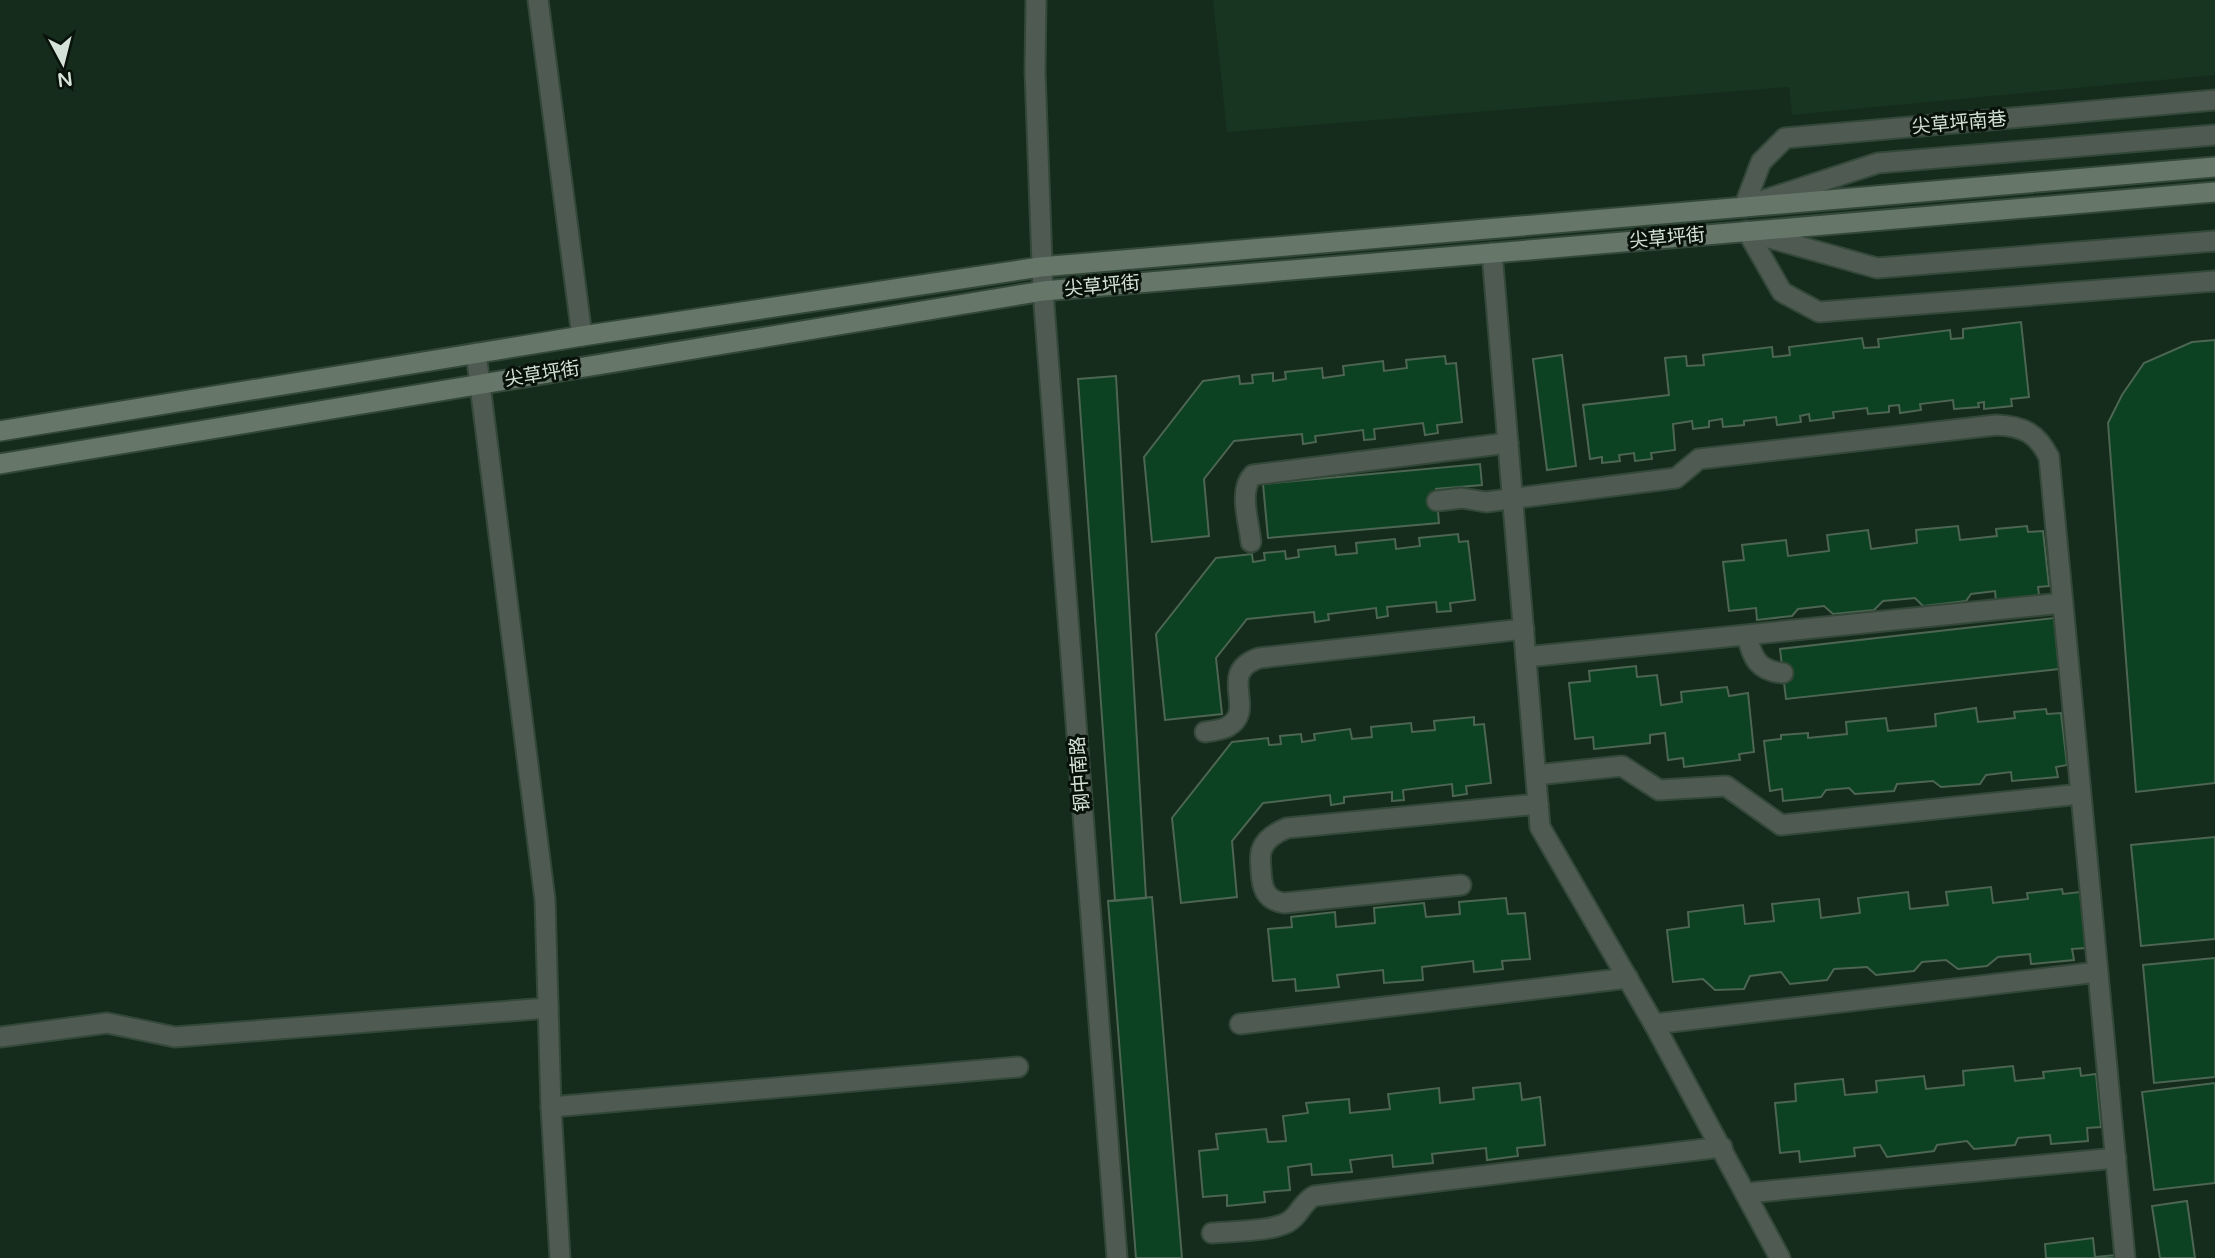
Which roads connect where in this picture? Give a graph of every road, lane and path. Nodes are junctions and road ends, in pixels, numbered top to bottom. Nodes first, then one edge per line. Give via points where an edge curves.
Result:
1 (538, 0) edge
2 (1036, 0) edge
3 (2215, 100) edge
4 (2215, 135) edge
5 (2215, 167) edge
6 (2215, 192) edge
7 (1744, 207) junction
8 (1748, 231) junction
9 (2215, 241) edge
10 (1492, 253) junction
11 (1040, 267) junction
12 (2215, 281) edge
13 (1043, 290) junction
14 (582, 336) junction
15 (476, 353) junction
16 (480, 385) junction
17 (0, 431) edge
18 (1508, 443) junction
19 (0, 464) edge
20 (1513, 499) junction
21 (1437, 501) dead end
22 (1251, 542) dead end
23 (2063, 603) junction
24 (1524, 629) junction
25 (1747, 635) junction
26 (1526, 657) junction
27 (1783, 673) dead end
28 (1205, 732) dead end
29 (1536, 775) junction
30 (2081, 794) junction
31 (1538, 804) junction
32 (1461, 885) dead end
33 (2098, 972) junction
34 (1628, 978) junction
35 (548, 1008) junction
36 (1240, 1024) dead end
37 (1654, 1024) junction
38 (0, 1037) edge
39 (1018, 1067) dead end
40 (551, 1107) junction
41 (1722, 1147) junction
42 (2116, 1158) junction
43 (1747, 1193) junction
44 (1212, 1233) dead end
45 (560, 1258) edge
46 (1117, 1258) edge
47 (1780, 1258) edge
48 (2125, 1258) edge

1 - 14 street
2 - 11 street, 钢中南路
3 - 7 street, 尖草坪南巷 via 1785,138 1762,162
4 - 7 street via 1878,163
5 - 7 main road, 尖草坪街
6 - 8 main road, 尖草坪街
7 - 11 main road, 尖草坪街
8 - 9 street via 1877,268
8 - 10 main road, 尖草坪街
8 - 12 street via 1782,292 1819,312
10 - 13 main road, 尖草坪街
10 - 18 street
11 - 13 street, 钢中南路
11 - 14 main road, 尖草坪街
13 - 16 main road, 尖草坪街
13 - 46 street, 钢中南路
14 - 15 main road, 尖草坪街
15 - 16 street
15 - 17 main road, 尖草坪街
16 - 19 main road, 尖草坪街
16 - 35 street via 545,900
18 - 20 street
18 - 22 street via 1253,475 1245,490
20 - 21 street
20 - 23 street via 1676,478 1699,459 2013,425 2041,442 2049,457
20 - 24 street
23 - 25 street
23 - 30 street
24 - 26 street
24 - 28 street via 1259,658 1238,673 1237,718 1226,727
25 - 26 street
25 - 27 street via 1761,666
26 - 29 street
29 - 30 street via 1622,766 1660,790 1726,786 1781,825
29 - 31 street
30 - 33 street
31 - 32 street via 1287,828 1269,839 1260,857 1262,886 1278,902
31 - 34 street via 1540,827
33 - 37 street
33 - 42 street
34 - 36 street
34 - 37 street
35 - 38 street via 175,1037 107,1023
35 - 40 street
37 - 41 street
39 - 40 street
40 - 45 street
41 - 43 street
41 - 44 street via 1314,1196 1282,1226
42 - 43 street
42 - 48 street
43 - 47 street

